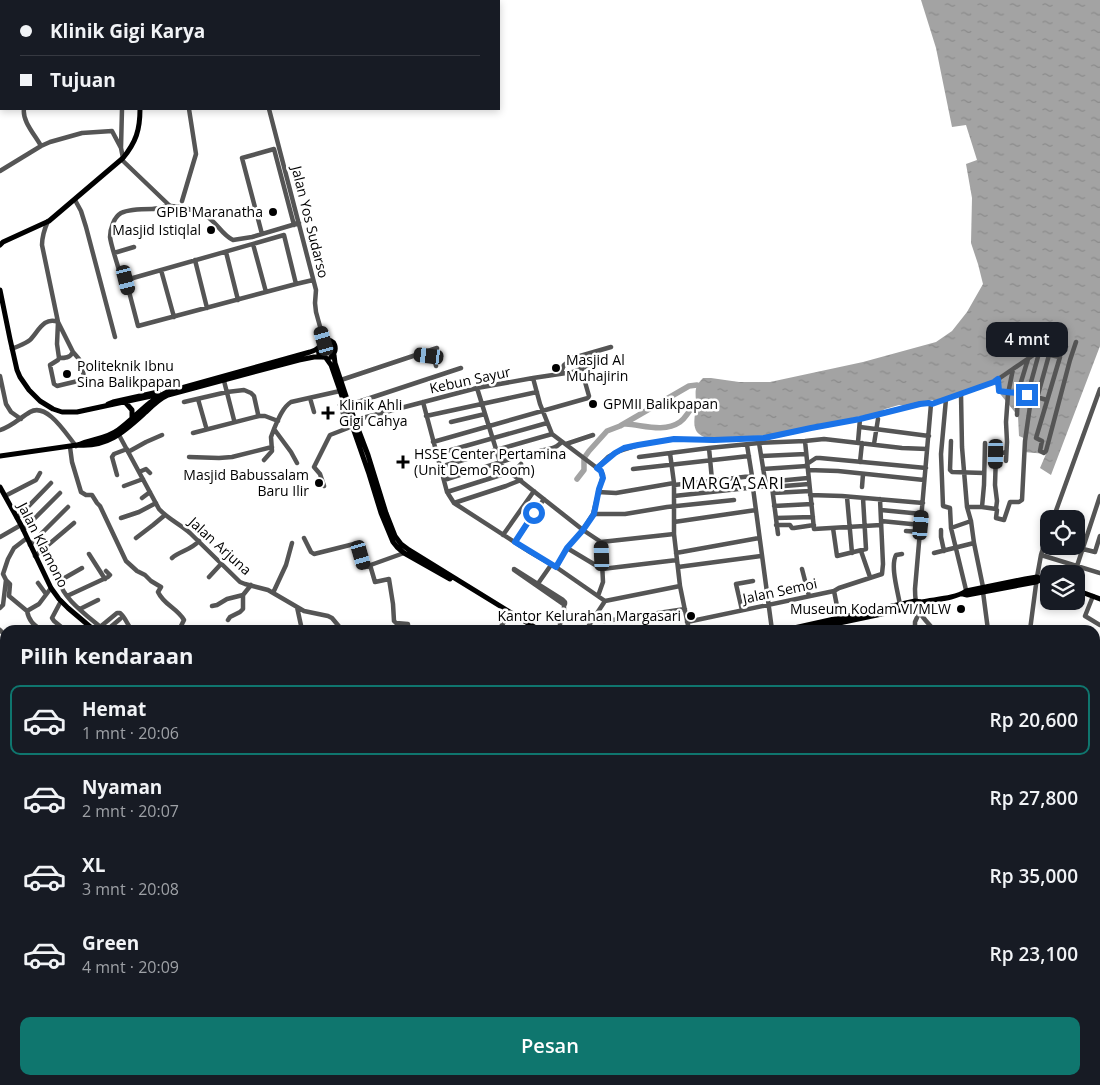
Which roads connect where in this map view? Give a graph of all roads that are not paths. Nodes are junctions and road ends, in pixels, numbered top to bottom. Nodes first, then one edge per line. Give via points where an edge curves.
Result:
1 (24, 110) edge
2 (122, 110) edge
3 (140, 110) edge
4 (189, 110) edge
5 (269, 110) edge
6 (41, 146) junction
7 (121, 148) junction
8 (122, 159) junction
9 (0, 164) edge
10 (2, 171) edge
11 (75, 200) junction
12 (182, 201) dead end
13 (170, 206) junction
14 (49, 221) junction
15 (296, 224) junction
16 (262, 234) junction
17 (2, 244) edge
18 (253, 244) junction
19 (134, 247) dead end
20 (226, 252) junction
21 (114, 253) junction
22 (195, 260) junction
23 (161, 270) junction
24 (120, 274) dead end
25 (313, 280) junction
26 (296, 284) junction
27 (0, 290) edge
28 (266, 292) junction
29 (238, 300) junction
30 (207, 308) junction
31 (174, 317) junction
32 (58, 322) junction
33 (114, 337) dead end
34 (324, 341) junction
35 (68, 342) junction
36 (1076, 342) dead end
37 (57, 344) junction
38 (611, 346) dead end
39 (1045, 347) dead end
40 (318, 348) junction
41 (436, 348) dead end
42 (12, 349) junction
43 (73, 352) junction
44 (1039, 352) junction
45 (334, 355) junction
46 (418, 355) junction
47 (1049, 355) junction
48 (441, 356) dead end
49 (1060, 357) junction
50 (59, 358) junction
51 (324, 358) junction
52 (434, 358) junction
53 (1028, 359) junction
54 (1070, 360) junction
55 (590, 365) dead end
56 (436, 366) dead end
57 (461, 368) dead end
58 (581, 368) junction
59 (1013, 370) junction
60 (560, 374) junction
61 (0, 376) edge
62 (533, 378) junction
63 (998, 379) junction
64 (341, 380) junction
65 (1053, 380) junction
66 (1064, 384) junction
67 (225, 385) junction
68 (477, 388) junction
69 (1100, 389) edge
70 (337, 391) junction
71 (536, 392) junction
72 (1018, 392) junction
73 (1008, 393) junction
74 (166, 394) junction
75 (961, 394) junction
76 (159, 395) junction
77 (1028, 395) junction
78 (310, 398) junction
79 (198, 399) junction
80 (946, 399) junction
81 (1037, 400) junction
82 (1047, 400) junction
83 (125, 402) junction
84 (184, 402) dead end
85 (423, 402) junction
86 (346, 404) junction
87 (931, 404) junction
88 (106, 406) junction
89 (484, 409) junction
90 (542, 411) junction
91 (314, 412) dead end
92 (258, 414) dead end
93 (426, 416) junction
94 (1017, 416) dead end
95 (132, 417) junction
96 (21, 419) junction
97 (860, 419) junction
98 (878, 419) dead end
99 (234, 420) dead end
100 (355, 420) junction
101 (277, 421) junction
102 (451, 422) dead end
103 (547, 423) junction
104 (488, 426) junction
105 (206, 427) dead end
106 (860, 427) junction
107 (876, 428) junction
108 (274, 429) junction
109 (0, 430) edge
110 (193, 433) dead end
111 (552, 434) junction
112 (119, 435) junction
113 (162, 435) dead end
114 (593, 435) dead end
115 (929, 436) junction
116 (492, 438) junction
117 (805, 441) junction
118 (951, 441) dead end
119 (433, 442) junction
120 (860, 442) junction
121 (984, 442) dead end
122 (564, 443) junction
123 (759, 443) junction
124 (874, 444) junction
125 (747, 445) junction
126 (75, 446) junction
127 (126, 447) junction
128 (272, 447) junction
129 (708, 448) junction
130 (927, 449) junction
131 (496, 450) junction
132 (1006, 452) junction
133 (670, 453) junction
134 (437, 454) junction
135 (806, 454) junction
136 (0, 456) edge
137 (749, 456) junction
138 (761, 456) junction
139 (639, 457) dead end
140 (189, 458) dead end
141 (264, 460) dead end
142 (710, 460) junction
143 (1006, 461) dead end
144 (500, 462) junction
145 (860, 462) junction
146 (297, 463) dead end
147 (521, 464) dead end
148 (672, 464) junction
149 (440, 467) junction
150 (808, 467) junction
151 (597, 468) junction
152 (926, 468) junction
153 (633, 469) dead end
154 (764, 469) junction
155 (508, 470) junction
156 (139, 472) junction
157 (40, 473) dead end
158 (150, 473) dead end
159 (964, 473) junction
160 (984, 473) junction
161 (512, 474) junction
162 (863, 474) junction
163 (117, 475) dead end
164 (808, 478) junction
165 (143, 479) junction
166 (444, 480) junction
167 (521, 480) junction
168 (712, 480) junction
169 (924, 480) junction
170 (51, 483) dead end
171 (674, 484) junction
172 (766, 484) junction
173 (809, 484) junction
174 (124, 486) dead end
175 (324, 486) dead end
176 (0, 487) edge
177 (772, 487) junction
178 (862, 487) dead end
179 (753, 488) junction
180 (534, 491) junction
181 (150, 492) junction
182 (447, 492) junction
183 (598, 492) junction
184 (60, 493) dead end
185 (773, 493) junction
186 (810, 493) junction
187 (5, 496) junction
188 (674, 496) junction
189 (847, 496) junction
190 (1100, 496) edge
191 (142, 498) dead end
192 (863, 498) junction
193 (544, 499) junction
194 (880, 499) junction
195 (734, 500) dead end
196 (156, 503) junction
197 (454, 503) junction
198 (923, 503) junction
199 (812, 504) junction
200 (674, 506) junction
201 (774, 506) junction
202 (68, 507) dead end
203 (982, 507) junction
204 (967, 508) junction
205 (996, 509) junction
206 (756, 510) junction
207 (880, 510) junction
208 (1055, 510) edge
209 (383, 513) junction
210 (594, 514) junction
211 (922, 514) junction
212 (165, 515) junction
213 (17, 518) junction
214 (121, 518) dead end
215 (776, 518) junction
216 (813, 518) junction
217 (971, 521) junction
218 (74, 522) dead end
219 (674, 522) junction
220 (881, 523) junction
221 (776, 525) junction
222 (814, 525) junction
223 (921, 525) junction
224 (864, 526) junction
225 (22, 527) junction
226 (850, 527) junction
227 (833, 528) junction
228 (951, 528) junction
229 (583, 530) junction
230 (941, 530) dead end
231 (906, 531) dead end
232 (920, 532) junction
233 (674, 534) junction
234 (778, 534) dead end
235 (503, 535) junction
236 (1100, 536) edge
237 (0, 537) edge
238 (27, 538) junction
239 (136, 538) dead end
240 (304, 538) dead end
241 (759, 538) junction
242 (199, 541) junction
243 (515, 542) junction
244 (601, 542) junction
245 (974, 542) junction
246 (292, 543) dead end
247 (1085, 543) edge
248 (30, 545) junction
249 (567, 548) junction
250 (956, 548) junction
251 (862, 551) junction
252 (944, 551) junction
253 (676, 552) junction
254 (404, 553) junction
255 (852, 553) junction
256 (1097, 553) edge
257 (89, 554) dead end
258 (902, 554) dead end
259 (934, 554) dead end
260 (1041, 555) joint
261 (35, 556) junction
262 (762, 556) junction
263 (172, 558) dead end
264 (677, 560) junction
265 (221, 564) junction
266 (1074, 565) edge
267 (367, 566) junction
268 (554, 566) junction
269 (678, 567) junction
270 (82, 568) dead end
271 (1085, 568) edge
272 (602, 569) junction
273 (802, 569) dead end
274 (106, 571) dead end
275 (1100, 573) edge
276 (209, 576) dead end
277 (872, 577) junction
278 (104, 579) junction
279 (1036, 579) junction
280 (1040, 579) edge
281 (6, 580) junction
282 (753, 581) dead end
283 (38, 584) dead end
284 (537, 585) junction
285 (251, 586) junction
286 (680, 586) junction
287 (51, 588) junction
288 (983, 590) junction
289 (834, 591) junction
290 (473, 592) junction
291 (273, 593) junction
292 (966, 593) junction
293 (1085, 593) edge
294 (46, 594) junction
295 (243, 595) junction
296 (67, 596) junction
297 (598, 596) junction
298 (809, 596) junction
299 (1093, 596) junction
300 (1100, 599) edge
301 (98, 600) dead end
302 (61, 601) junction
303 (605, 601) junction
304 (917, 603) junction
305 (768, 605) junction
306 (900, 605) junction
307 (212, 606) dead end
308 (296, 606) junction
309 (0, 608) edge
310 (80, 609) junction
311 (685, 609) junction
312 (742, 610) junction
313 (28, 611) junction
314 (919, 613) junction
315 (508, 615) junction
316 (595, 617) junction
317 (120, 618) dead end
318 (228, 620) dead end
319 (840, 621) junction
320 (687, 622) junction
321 (560, 624) dead end
322 (35, 625) edge
323 (59, 625) edge
324 (88, 625) edge
325 (99, 625) edge
326 (107, 625) edge
327 (110, 625) edge
328 (129, 625) edge
329 (182, 625) edge
330 (301, 625) edge
331 (337, 625) edge
332 (408, 625) edge
333 (502, 625) edge
334 (523, 625) edge
335 (530, 625) edge
336 (589, 625) edge
337 (688, 625) edge
338 (771, 625) edge
339 (816, 625) edge
340 (825, 625) edge
341 (915, 625) edge
342 (930, 625) edge
343 (987, 625) edge
344 (1031, 625) edge
345 (1100, 625) edge
346 (0, 897) edge
347 (0, 903) edge
348 (440, 1085) edge
349 (451, 1085) edge

1 - 6 street
2 - 7 street
3 - 8 main road via 138,134
4 - 12 street via 196,154
5 - 15 street, Jalan Yos Sudarso
6 - 7 street via 82,133 110,131
6 - 10 street
7 - 8 street
8 - 11 main road
8 - 13 street
9 - 10 street
11 - 14 main road
11 - 33 street via 86,227
13 - 16 street via 213,220 230,239
13 - 21 street via 120,214 110,237
14 - 17 main road
14 - 32 street via 42,245
15 - 16 street
15 - 16 street via 274,150 242,158
15 - 25 street, Jalan Yos Sudarso
18 - 20 street
18 - 26 street via 284,235
18 - 28 street
19 - 21 street
20 - 22 street
20 - 29 street
21 - 24 street
22 - 23 street
22 - 30 street
23 - 31 street
23 - 31 street via 126,280 138,326
25 - 26 street
25 - 34 street, Jalan Yos Sudarso via 316,312
26 - 28 street
27 - 42 main road
28 - 29 street
29 - 30 street
30 - 31 street
32 - 35 street
32 - 37 street
32 - 42 street via 54,320 44,324 29,341
34 - 40 main road
34 - 45 main road via 334,345
35 - 37 street
35 - 43 street
36 - 54 street
37 - 50 street
38 - 60 street via 573,358 563,366
39 - 44 street
40 - 51 main road
40 - 67 main road
41 - 46 street
42 - 88 main road via 24,383 49,407 70,412
43 - 50 street via 68,357
43 - 50 street via 79,359 84,376 82,380 55,385 50,365
44 - 47 street
44 - 53 street
44 - 77 street
45 - 51 main road
45 - 64 main road
46 - 52 street
46 - 64 street
47 - 49 street
47 - 81 street
48 - 52 street
49 - 54 street
49 - 65 street
51 - 67 main road via 299,360
51 - 70 main road via 331,365
52 - 56 street
53 - 59 street
53 - 72 street
54 - 66 street
55 - 58 street, Kebun Sayur
57 - 86 street
58 - 60 street, Kebun Sayur
58 - 90 street via 589,396 587,399
59 - 63 street
59 - 73 street
60 - 62 street, Kebun Sayur
61 - 96 street via 6,404
62 - 68 street, Kebun Sayur
62 - 71 street
63 - 73 street via 999,391
63 - 75 street
64 - 86 main road
65 - 66 street
65 - 82 street
66 - 82 street via 1044,453 1040,451 1042,441 1036,438
67 - 74 main road via 212,381
67 - 79 street
67 - 92 street via 251,393
67 - 99 street
68 - 85 street, Kebun Sayur
68 - 89 street
69 - 208 street
70 - 78 street
70 - 86 main road
71 - 89 street
71 - 90 street
72 - 73 street
72 - 77 street
72 - 94 street
73 - 132 street
74 - 76 main road
74 - 88 main road via 144,394
74 - 112 main road
75 - 80 street
75 - 159 street
76 - 83 main road
76 - 95 main road
77 - 81 street
77 - 205 street via 1025,404 1030,406 1022,499 1010,502 1004,520 997,518
78 - 91 street
78 - 101 street via 288,404
79 - 84 street
79 - 105 street
80 - 87 street
80 - 228 street via 943,506 950,508
81 - 82 street
83 - 88 main road
83 - 95 main road via 132,410
85 - 93 street
85 - 100 street, Kebun Sayur
86 - 100 main road
86 - 175 street via 340,405 348,428 330,435 314,467
86 - 209 main road
87 - 97 street
87 - 115 street
89 - 93 street
89 - 102 street
89 - 104 street
90 - 103 street
90 - 104 street
93 - 119 street
95 - 126 main road via 117,431
96 - 109 street
96 - 126 street via 38,409 47,412
97 - 106 street
97 - 151 street via 764,438 674,439 638,445 615,453
98 - 107 street
100 - 209 main road
101 - 108 street
101 - 110 street via 259,416
103 - 111 street
103 - 116 street
104 - 116 street
104 - 119 street
106 - 107 street
106 - 120 street
107 - 115 street
107 - 124 street
108 - 128 street
108 - 146 street
111 - 122 street
111 - 131 street
112 - 126 main road via 102,443
112 - 127 street, Jalan Arjuna
113 - 127 street
114 - 122 street
115 - 130 street
116 - 131 street
116 - 134 street
117 - 120 street
117 - 123 street
117 - 135 street
118 - 159 street via 950,470
119 - 134 street
120 - 124 street
120 - 145 street
121 - 160 street
122 - 144 street
122 - 151 street
123 - 125 street
123 - 138 street
124 - 130 street
125 - 129 street
125 - 137 street
126 - 136 main road
126 - 329 street via 72,462 81,492 94,496 126,561 161,587 158,592 182,616
127 - 156 street, Jalan Arjuna
127 - 163 street via 112,457
128 - 140 street via 232,457
128 - 141 street via 272,452
129 - 133 street
129 - 142 street
130 - 152 street
131 - 144 street
131 - 149 street
132 - 143 street
132 - 205 street via 996,454
133 - 139 street
133 - 148 street
134 - 149 street
135 - 138 street
135 - 150 street
137 - 142 street
137 - 168 street via 752,476
138 - 154 street
142 - 148 street
142 - 168 street
144 - 155 street
144 - 166 street
145 - 150 street via 816,458
145 - 152 street
147 - 161 street
148 - 153 street
148 - 171 street
149 - 166 street
150 - 154 street
150 - 162 street
150 - 164 street
151 - 183 street via 603,475
152 - 169 street
154 - 172 street
155 - 161 street
155 - 182 street
156 - 158 street via 146,469
156 - 165 street, Jalan Arjuna
157 - 187 street via 36,480
159 - 160 street
159 - 204 street
160 - 203 street
161 - 167 street
162 - 169 street
162 - 178 street
164 - 172 street
164 - 173 street
165 - 174 street
165 - 181 street, Jalan Arjuna
166 - 182 street
167 - 180 street
167 - 197 street
168 - 171 street
169 - 198 street
170 - 213 street
171 - 183 street
171 - 188 street
172 - 177 street
172 - 179 street
173 - 177 street
173 - 186 street
176 - 187 main road, Jalan Klamono
177 - 185 street
179 - 188 street
179 - 206 street
180 - 193 street
180 - 235 street
181 - 191 street
181 - 196 street, Jalan Arjuna
182 - 197 street
183 - 210 street
184 - 225 street
185 - 186 street
185 - 201 street
186 - 189 street
186 - 199 street
187 - 213 main road, Jalan Klamono
188 - 200 street
189 - 192 street
189 - 226 street
190 - 247 street
192 - 194 street
192 - 224 street
193 - 229 street
193 - 243 street
194 - 198 street
194 - 207 street
195 - 200 street
196 - 212 street, Jalan Arjuna
196 - 214 street
197 - 235 street
198 - 211 street
199 - 201 street
199 - 216 street
200 - 210 street via 625,514
200 - 219 street
201 - 215 street
202 - 248 street
203 - 204 street
203 - 205 street
204 - 217 street
206 - 219 street
206 - 241 street
207 - 211 street
207 - 220 street
209 - 254 main road via 393,542
209 - 290 main road via 404,547
210 - 229 street
211 - 223 street
212 - 239 street
212 - 242 street, Jalan Arjuna
213 - 225 main road, Jalan Klamono
215 - 216 street
215 - 221 street
216 - 222 street
217 - 228 street
217 - 245 street
218 - 261 street
219 - 233 street
220 - 223 street
220 - 224 street
220 - 277 street via 882,574
221 - 222 street via 790,525 792,528
221 - 234 street
222 - 227 street via 815,530
223 - 232 street
224 - 226 street
224 - 251 street via 866,550
225 - 237 street
225 - 238 main road, Jalan Klamono
226 - 227 street
226 - 255 street
227 - 255 street via 837,556
228 - 250 street
229 - 244 street
229 - 249 street
230 - 252 street
231 - 232 street
232 - 304 street via 915,588
233 - 244 street
233 - 253 street
235 - 243 street
236 - 256 street
238 - 248 main road, Jalan Klamono
238 - 281 street via 10,554 3,572
240 - 267 street via 314,554 358,543
241 - 253 street
241 - 262 street
242 - 263 street
242 - 265 street, Jalan Arjuna
243 - 268 street
244 - 272 street
245 - 250 street
245 - 288 street
246 - 291 street
248 - 261 main road, Jalan Klamono
249 - 268 street
249 - 272 street
250 - 252 street
250 - 292 street
251 - 255 street
251 - 277 street
252 - 259 street
253 - 264 street
254 - 267 street
254 - 290 main road
257 - 278 street
258 - 306 street via 894,558
260 - 266 street
260 - 279 street
261 - 287 main road, Jalan Klamono
262 - 269 street
262 - 305 street
264 - 269 street
264 - 272 street
265 - 276 street
265 - 285 street, Jalan Arjuna via 240,582
267 - 332 street via 375,582 389,579 394,621
268 - 284 street
268 - 297 street
269 - 286 street
270 - 296 street via 60,580
271 - 275 street
272 - 297 street via 603,584
273 - 298 street
274 - 278 street via 110,576
277 - 289 street, Jalan Semoi
278 - 296 street
279 - 280 main road
279 - 288 main road
279 - 344 street
281 - 309 street
281 - 313 street via 10,584 9,596
282 - 312 street via 736,584
283 - 294 street
284 - 284 street via 514,569 515,569
284 - 321 street via 564,604
285 - 291 street, Jalan Arjuna
285 - 295 street
286 - 303 street
286 - 311 street
287 - 294 street
287 - 302 main road, Jalan Klamono
288 - 292 main road
288 - 343 street
289 - 298 street, Jalan Semoi
289 - 319 street
290 - 315 main road
290 - 335 main road
291 - 308 street, Jalan Arjuna
292 - 304 main road
293 - 299 main road
294 - 313 street
295 - 307 street
295 - 318 street via 243,609
296 - 310 street
297 - 303 street
298 - 305 street, Jalan Semoi
299 - 300 main road
299 - 345 street via 1084,616
301 - 310 street
302 - 323 street via 52,618
302 - 324 main road, Jalan Klamono
303 - 316 street
304 - 306 main road
304 - 314 street
304 - 319 main road via 896,611
305 - 312 street, Jalan Semoi
305 - 338 street
306 - 319 main road
308 - 330 street
308 - 331 street, Jalan Arjuna via 330,617
310 - 325 street
311 - 316 street via 607,621
311 - 320 street
312 - 320 street, Jalan Semoi
313 - 322 street via 28,618
314 - 341 street
314 - 342 street
315 - 333 street
315 - 334 main road
316 - 336 street
317 - 327 street
319 - 339 main road
319 - 340 main road
320 - 337 street
326 - 328 street via 117,613
346 - 347 street
348 - 349 street

